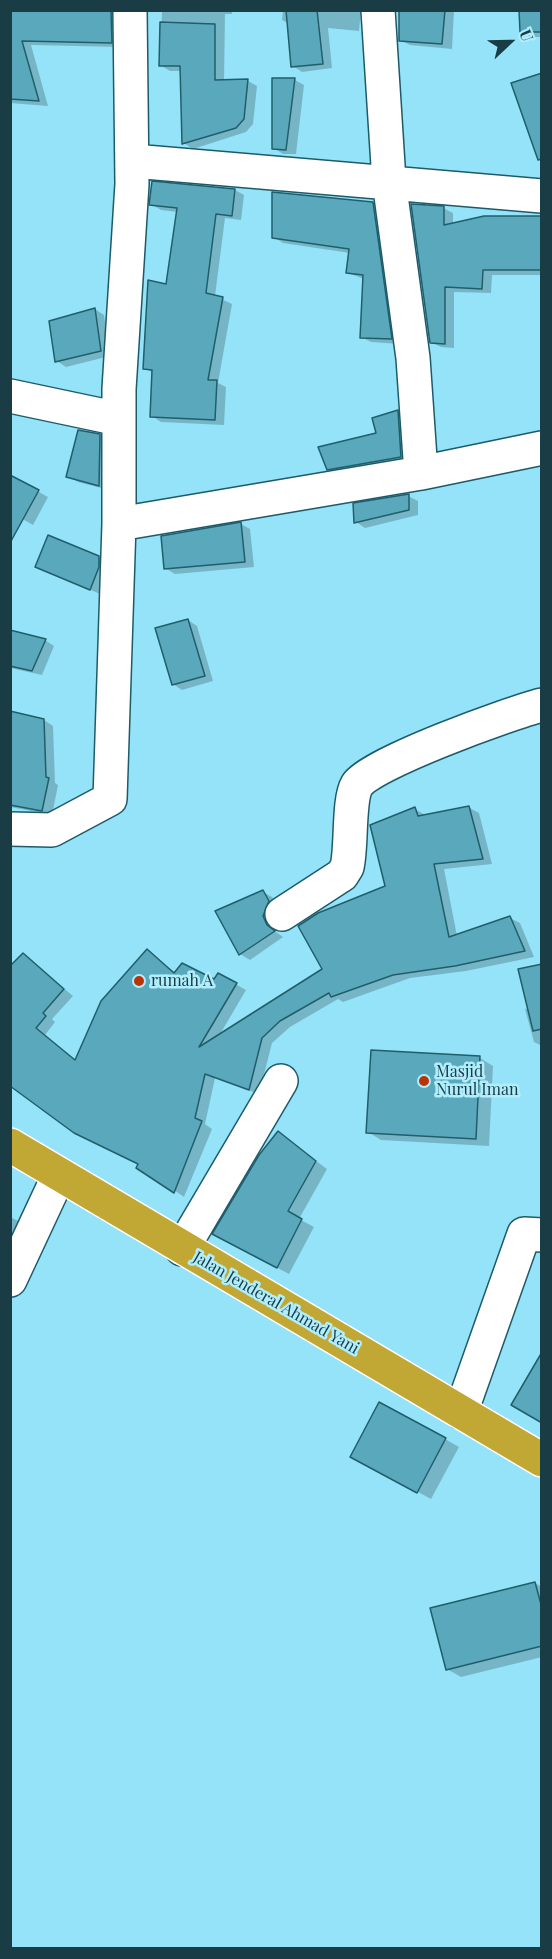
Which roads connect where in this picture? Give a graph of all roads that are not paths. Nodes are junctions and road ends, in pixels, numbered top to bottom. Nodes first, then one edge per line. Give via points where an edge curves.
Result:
1 (130, 10) edge
2 (378, 10) edge
3 (133, 161) junction
4 (388, 181) junction
5 (542, 195) edge
6 (10, 396) edge
7 (119, 419) junction
8 (542, 448) edge
9 (421, 473) junction
10 (119, 524) junction
11 (542, 705) edge
12 (10, 829) edge
13 (282, 914) dead end
14 (281, 1081) dead end
15 (10, 1145) edge
16 (59, 1175) junction
17 (542, 1235) edge
18 (182, 1249) junction
19 (10, 1280) edge
20 (461, 1412) junction
21 (542, 1460) edge

1 - 3 street
2 - 4 street
3 - 4 street
3 - 7 street
4 - 5 street
4 - 9 street via 413,358
6 - 7 street
7 - 10 street
8 - 9 street
9 - 10 street
10 - 12 street via 110,799 52,830
11 - 13 street via 515,712 387,764 363,778 353,797 348,867 342,875
14 - 18 street
15 - 16 highway, Jalan Jenderal Ahmad Yani
16 - 18 highway, Jalan Jenderal Ahmad Yani
16 - 19 street
17 - 20 street via 524,1234
18 - 20 highway, Jalan Jenderal Ahmad Yani
20 - 21 highway, Jalan Jenderal Ahmad Yani

